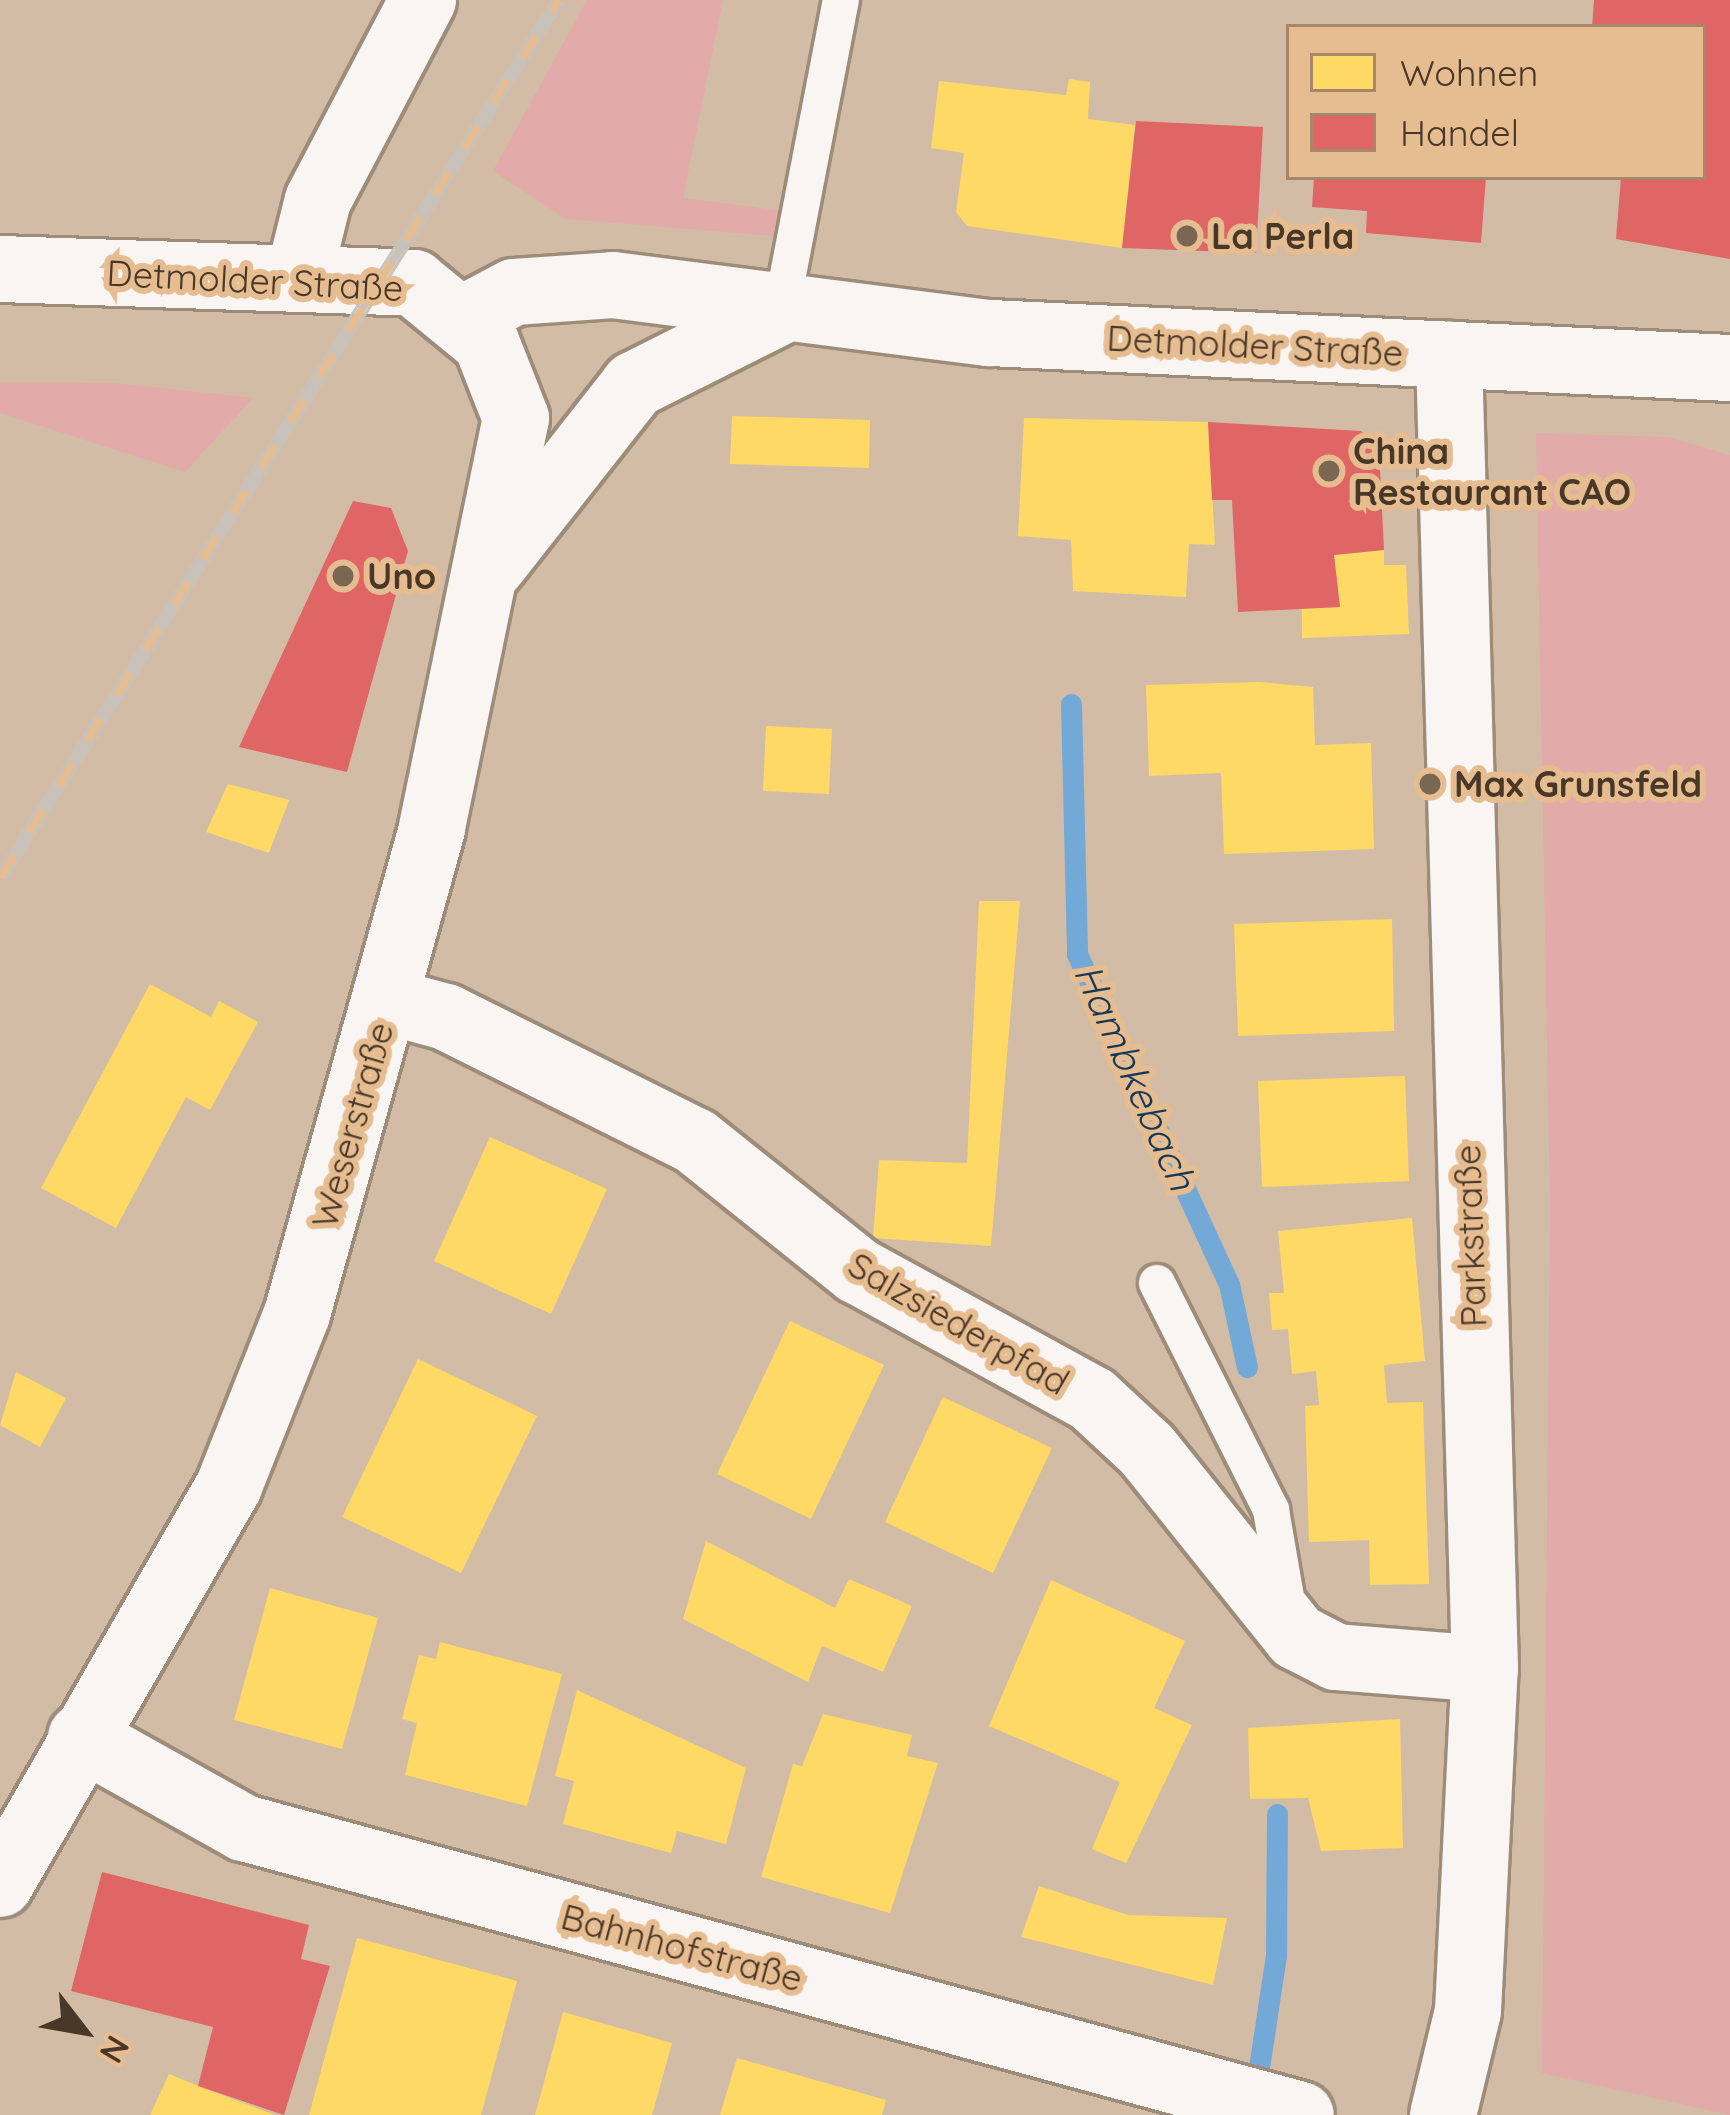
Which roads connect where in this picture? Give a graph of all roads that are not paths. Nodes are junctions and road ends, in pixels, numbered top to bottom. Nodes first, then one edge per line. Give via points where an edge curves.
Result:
1 (423, 0) edge
2 (841, 0) edge
3 (0, 269) edge
4 (299, 276) junction
5 (781, 311) junction
6 (465, 318) junction
7 (1449, 354) junction
8 (1730, 368) edge
9 (494, 565) junction
10 (387, 1001) junction
11 (1157, 1283) dead end
12 (1286, 1629) junction
13 (1485, 1669) junction
14 (81, 1737) junction
15 (0, 1884) edge
16 (1301, 2115) edge
17 (1443, 2115) edge

1 - 4 street via 318,200
2 - 5 lane
3 - 4 street, Detmolder Straße
4 - 6 street, Detmolder Straße via 414,283
5 - 6 street, Detmolder Straße via 613,286 514,292
5 - 7 street, Detmolder Straße via 990,333
5 - 9 street via 634,385
6 - 9 street, Weserstraße via 508,382 516,418
7 - 8 street, Detmolder Straße
7 - 13 street, Parkstraße
9 - 10 street, Weserstraße
10 - 12 street, Salzsiederpfad via 446,1017 695,1141 858,1271 1092,1400 1147,1450
10 - 14 street, Weserstraße via 297,1314 229,1486
11 - 12 lane via 1271,1510
12 - 13 street, Salzsiederpfad via 1336,1657
13 - 17 street, Parkstraße via 1468,2011
14 - 15 street, Weserstraße
14 - 16 street, Bahnhofstraße via 244,1828

